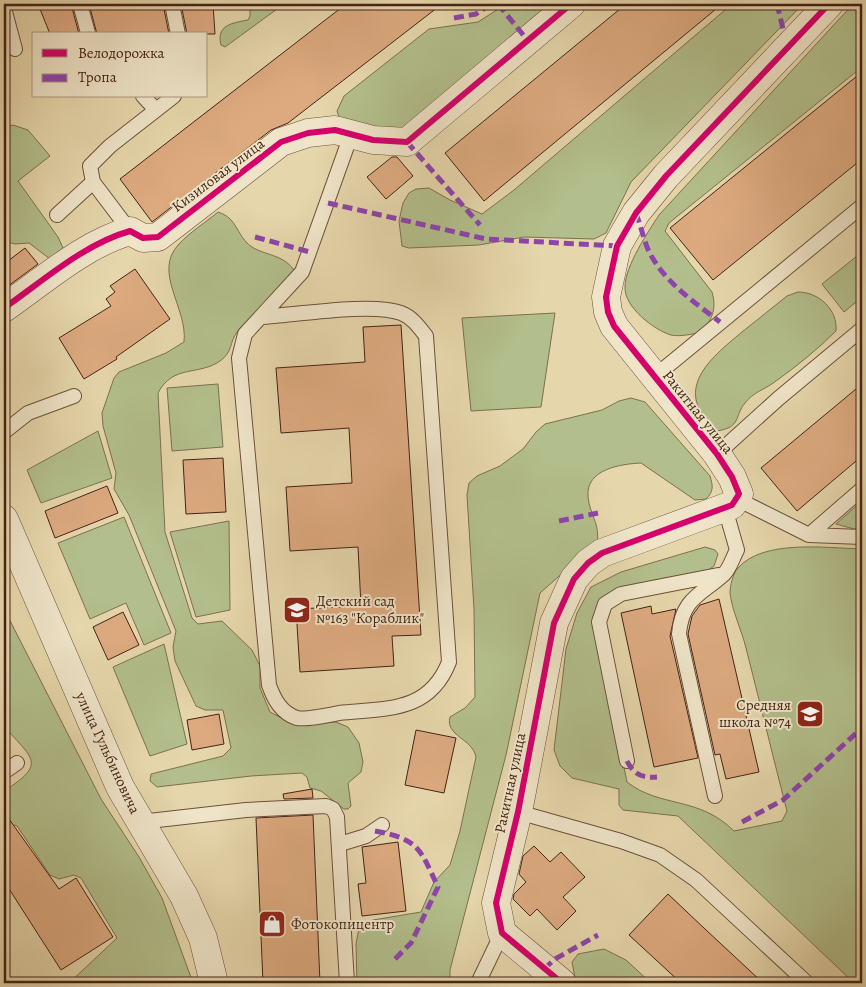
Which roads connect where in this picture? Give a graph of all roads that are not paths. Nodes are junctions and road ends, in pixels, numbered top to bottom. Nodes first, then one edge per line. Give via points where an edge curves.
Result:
1 (80, 4) edge
2 (172, 4) edge
3 (571, 4) edge
4 (829, 4) edge
5 (4, 8) edge
6 (88, 32) dead end
7 (178, 32) edge
8 (15, 49) dead end
9 (145, 98) edge
10 (171, 98) edge
11 (156, 110) junction
12 (351, 135) junction
13 (93, 182) junction
14 (862, 206) edge
15 (58, 215) dead end
16 (130, 231) junction
17 (4, 308) edge
18 (262, 317) junction
19 (862, 329) edge
20 (654, 376) junction
21 (74, 396) dead end
22 (4, 432) edge
23 (717, 454) junction
24 (862, 489) edge
25 (731, 504) junction
26 (4, 519) edge
27 (809, 534) junction
28 (862, 537) edge
29 (725, 573) junction
30 (627, 761) dead end
31 (17, 763) dead end
32 (4, 772) edge
33 (715, 796) dead end
34 (518, 812) junction
35 (140, 822) junction
36 (382, 825) dead end
37 (340, 844) junction
38 (502, 933) junction
39 (214, 983) edge
40 (347, 983) edge
41 (478, 983) edge
42 (562, 983) edge
43 (807, 983) edge

1 - 6 lane
2 - 7 lane
3 - 12 street, Кизиловая улица via 407,142
4 - 20 street, Ракитная улица via 650,193 617,246 606,297 608,312 614,326
5 - 8 lane
9 - 11 lane
10 - 11 lane
11 - 13 lane via 90,166
12 - 16 street, Кизиловая улица via 335,130 308,133 282,142 158,237 143,238
12 - 18 lane via 302,272
13 - 15 lane
13 - 16 lane
14 - 20 lane
16 - 17 street via 113,236 82,254
18 - 18 lane via 245,334 239,358 268,685 276,704 298,718 408,705 426,695 442,679 449,662 426,336 402,313 381,308
19 - 23 lane
20 - 23 street, Ракитная улица
21 - 22 lane via 28,413
23 - 25 street, Ракитная улица via 737,486 739,494
24 - 27 lane
25 - 27 lane
25 - 29 lane via 737,550
25 - 34 street, Ракитная улица via 602,554 588,563 574,579 554,623
26 - 35 street, улица Гульбиновича via 120,787
27 - 28 lane
29 - 30 lane via 621,594 604,604 599,622
29 - 33 lane via 702,590 685,611 679,634
31 - 32 lane
34 - 38 street, Ракитная улица via 496,903
34 - 43 lane via 660,855 696,880
35 - 37 lane via 246,810 326,806 333,809 338,817
35 - 39 street, улица Гульбиновича via 184,896 203,938
36 - 37 lane via 357,840
37 - 40 lane
38 - 41 lane
38 - 42 street

